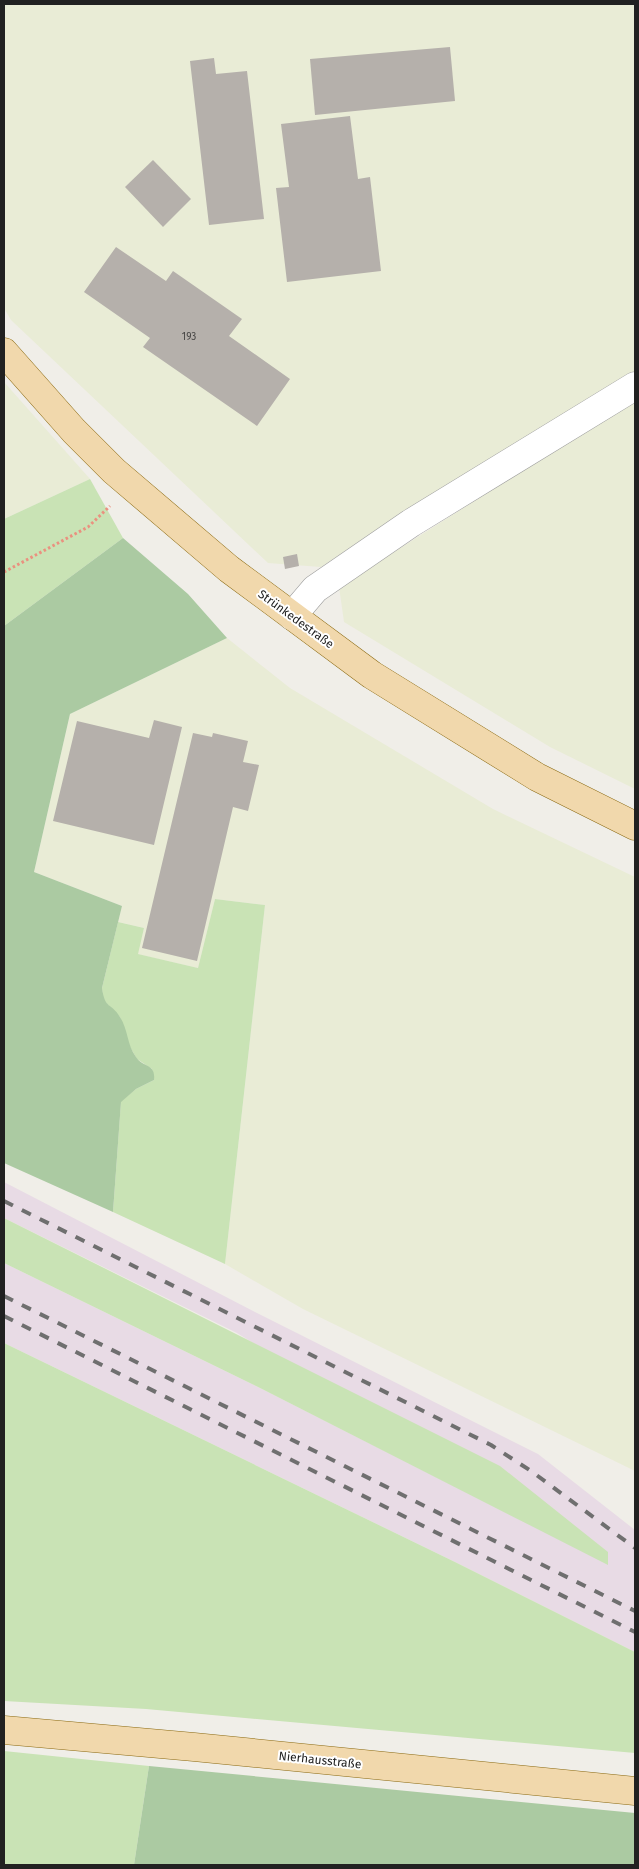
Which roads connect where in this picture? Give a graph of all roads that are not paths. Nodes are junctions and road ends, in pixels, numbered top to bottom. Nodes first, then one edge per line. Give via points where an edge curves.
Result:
1 (4, 352) edge
2 (635, 386) edge
3 (292, 616) junction
4 (635, 826) edge
5 (4, 1730) edge
6 (635, 1791) edge

1 - 3 main road, Strünkedestraße via 74,431 129,486 229,570
2 - 3 lane via 411,523 315,589
3 - 4 main road, Strünkedestraße via 372,675 537,777
5 - 6 main road, Nierhausstraße

